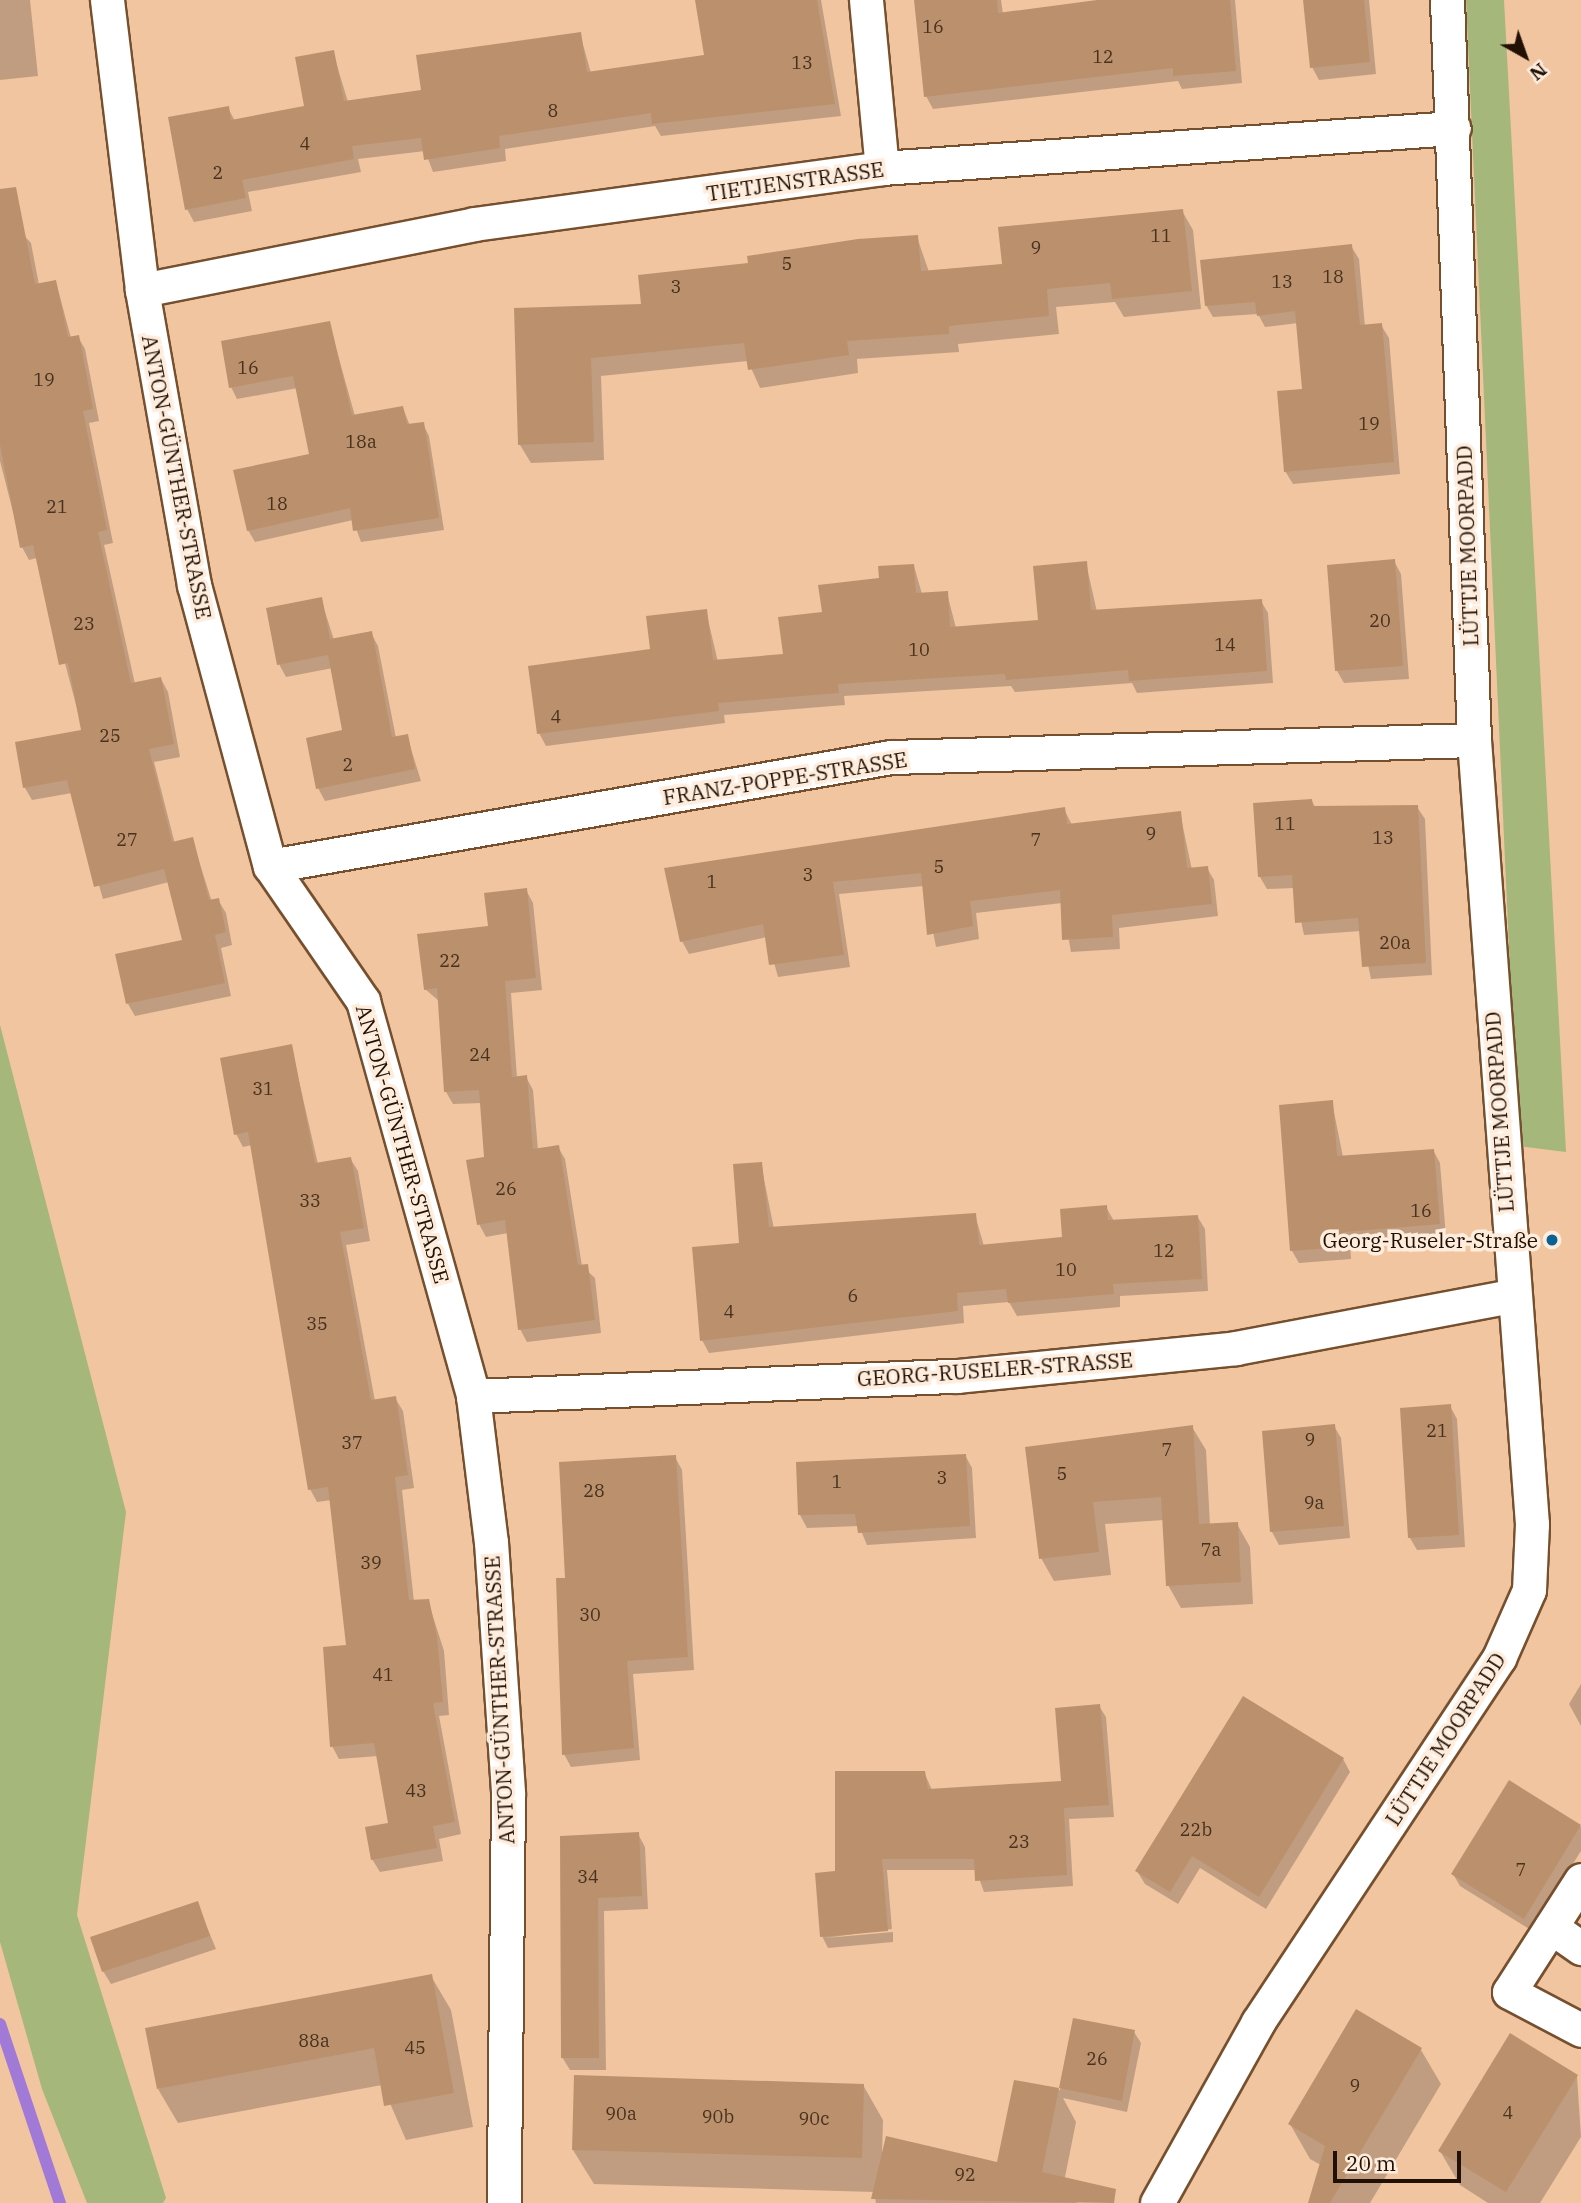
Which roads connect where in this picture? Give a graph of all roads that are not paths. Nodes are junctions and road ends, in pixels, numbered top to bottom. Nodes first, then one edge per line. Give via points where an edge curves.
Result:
1 (107, 0) edge
2 (866, 0) edge
3 (1447, 0) edge
4 (1454, 128) junction
5 (882, 169) junction
6 (142, 290) junction
7 (1474, 740) junction
8 (270, 866) junction
9 (1511, 1296) junction
10 (472, 1396) junction
11 (1581, 1880) edge
12 (1551, 1927) junction
13 (1581, 1948) edge
14 (1581, 2029) edge
15 (504, 2203) edge
16 (1157, 2203) edge

1 - 6 street, ANTON-GÜNTHER-STRASSE
2 - 5 street
3 - 4 street, LÜTTJE MOORPADD
4 - 5 street, TIETJENSTRASSE
4 - 7 street, LÜTTJE MOORPADD
5 - 6 street, TIETJENSTRASSE via 474,224
6 - 8 street, ANTON-GÜNTHER-STRASSE via 194,584
7 - 8 street, FRANZ-POPPE-STRASSE via 891,757
7 - 9 street, LÜTTJE MOORPADD
8 - 10 street, ANTON-GÜNTHER-STRASSE via 363,1001
9 - 10 street, GEORG-RUSELER-STRASSE via 1236,1348 970,1375
9 - 16 street, LÜTTJE MOORPADD via 1532,1524 1529,1590 1499,1658 1258,2022
10 - 15 street, ANTON-GÜNTHER-STRASSE via 491,1542 508,1794
11 - 12 street
12 - 13 street
12 - 14 street via 1509,1992

